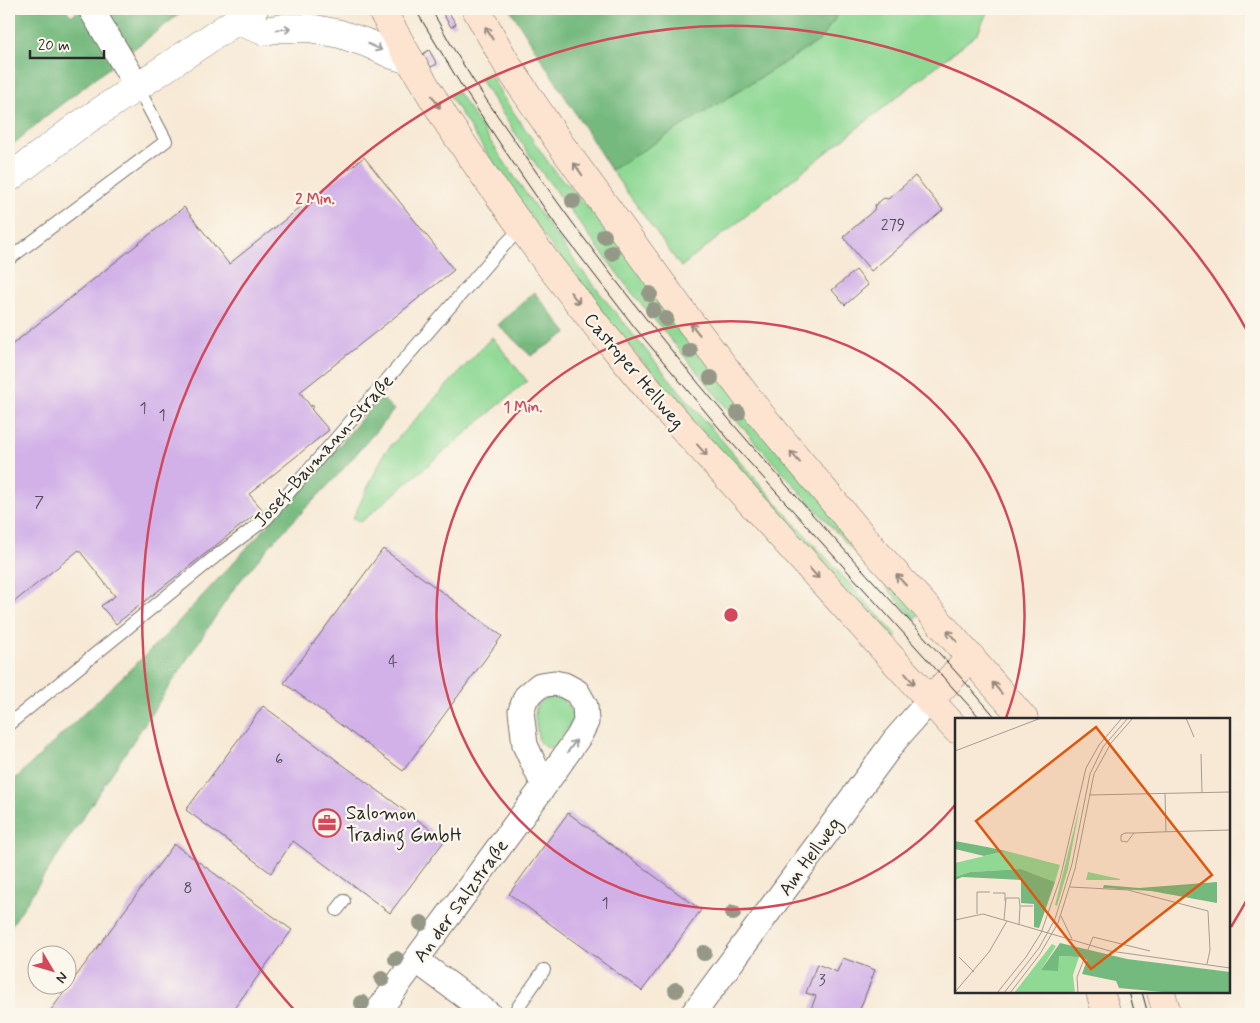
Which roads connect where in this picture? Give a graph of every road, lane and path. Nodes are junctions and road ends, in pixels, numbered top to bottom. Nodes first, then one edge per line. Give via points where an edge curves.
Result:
1 (91, 9) edge
2 (381, 9) edge
3 (476, 9) edge
4 (246, 15) edge
5 (410, 60) junction
6 (137, 86) junction
7 (9, 178) edge
8 (522, 227) junction
9 (9, 259) edge
10 (970, 657) junction
11 (929, 701) junction
12 (1023, 718) edge
13 (9, 724) edge
14 (955, 728) edge
15 (544, 786) dead end
16 (416, 960) junction
17 (544, 970) dead end
18 (1100, 993) edge
19 (1161, 993) edge
20 (376, 1014) edge
21 (489, 1014) edge
22 (513, 1014) edge
23 (693, 1014) edge
24 (1107, 1014) edge
25 (1167, 1014) edge

1 - 6 street
2 - 5 main road, Castroper Hellweg
10 -> 3 main road via 791,452 692,326 561,145 508,66
4 -> 5 street via 264,30 310,28 340,34
4 - 6 street
5 -> 8 main road, Castroper Hellweg via 448,122
6 - 7 street
6 - 9 lane via 166,141
8 -> 11 main road, Castroper Hellweg via 652,395
8 - 13 lane, Josef-Baumann-Straße via 266,519
10 - 11 main road
12 -> 10 main road
11 - 14 main road, Castroper Hellweg
11 - 23 street, Am Hellweg via 894,740
15 - 16 street, An der Salzstraße
16 - 20 street, An der Salzstraße
16 - 21 street
17 - 22 lane
18 - 24 main road
19 - 25 main road

